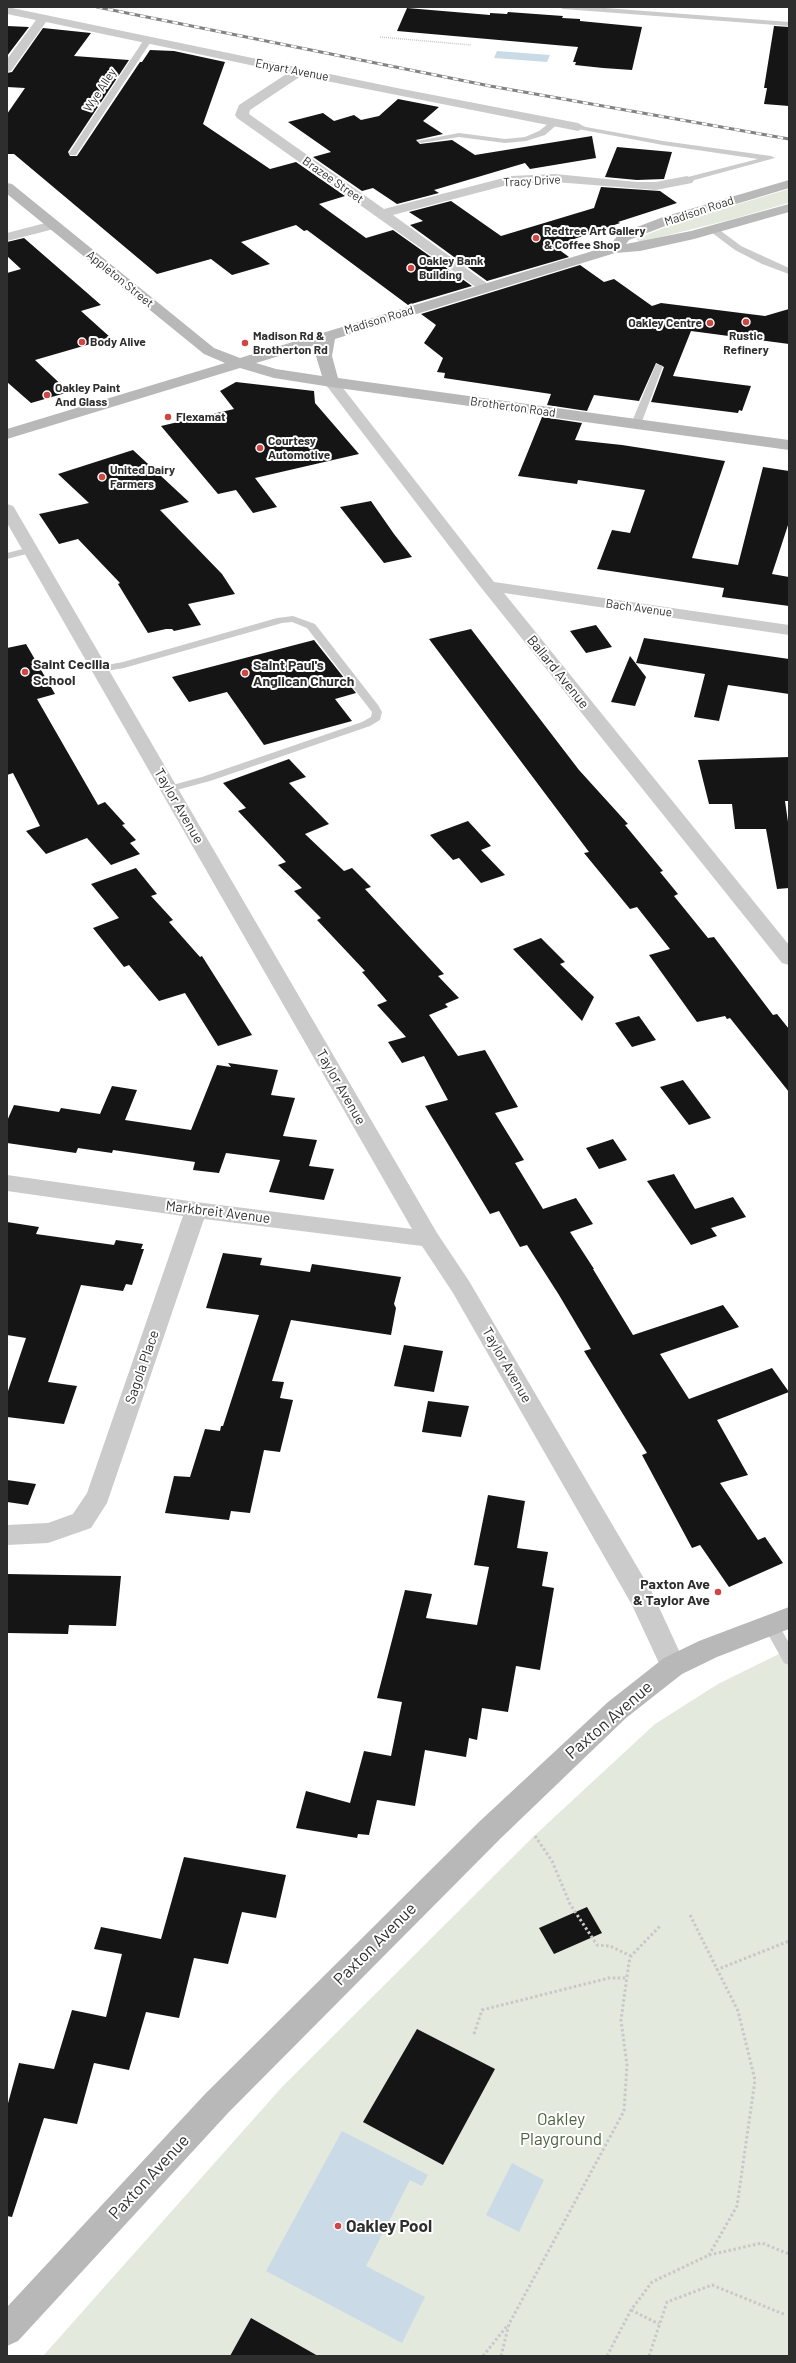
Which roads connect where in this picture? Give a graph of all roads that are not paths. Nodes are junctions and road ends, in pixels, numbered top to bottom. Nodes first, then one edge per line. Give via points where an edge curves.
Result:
1 (563, 7) edge
2 (7, 10) edge
3 (42, 18) junction
4 (789, 24) edge
5 (148, 40) junction
6 (7, 68) edge
7 (299, 71) junction
8 (556, 122) junction
9 (578, 127) joint
10 (421, 141) dead end
11 (73, 153) dead end
12 (687, 180) joint
13 (789, 184) edge
14 (7, 186) edge
15 (789, 208) edge
16 (381, 214) junction
17 (53, 225) junction
18 (714, 230) junction
19 (7, 237) edge
20 (614, 249) junction
21 (789, 271) edge
22 (486, 287) junction
23 (328, 336) junction
24 (239, 363) junction
25 (659, 366) dead end
26 (331, 382) junction
27 (636, 424) junction
28 (7, 434) edge
29 (789, 445) edge
30 (7, 509) edge
31 (31, 550) junction
32 (7, 556) edge
33 (490, 586) junction
34 (789, 630) edge
35 (100, 669) junction
36 (169, 789) junction
37 (789, 958) edge
38 (7, 1183) edge
39 (196, 1210) junction
40 (429, 1239) junction
41 (7, 1535) edge
42 (780, 1621) edge
43 (789, 1658) edge
44 (673, 1666) junction
45 (7, 2330) edge

1 - 4 lane
2 - 3 street, Enyart Avenue
3 - 5 street, Enyart Avenue
3 - 6 street
5 - 7 street, Enyart Avenue
5 - 11 lane, Wye Alley
7 - 8 street, Enyart Avenue
7 - 16 street, Brazee Street via 244,108 242,115
8 - 9 street, Enyart Avenue
8 - 10 lane via 542,133 526,139 505,141 459,135
9 - 12 lane via 663,143 771,158
12 - 16 street, Tracy Drive via 643,186 555,178 511,180
13 - 20 street, Madison Road via 668,220 624,237
14 - 17 street, Appleton Street
15 - 18 street, Madison Road
16 - 22 street, Brazee Street
17 - 19 street
17 - 24 street, Appleton Street via 209,351
18 - 20 street, Madison Road via 640,247
18 - 21 lane via 738,248
20 - 22 street, Madison Road
22 - 23 street, Madison Road
23 - 24 street, Madison Road
23 - 26 street via 324,356
24 - 26 street, Brotherton Road via 274,373
24 - 28 street, Madison Road
25 - 27 lane
26 - 27 street, Brotherton Road
26 - 33 street, Ballard Avenue
27 - 29 street, Brotherton Road
30 - 31 street, Taylor Avenue
31 - 32 lane
31 - 35 street, Taylor Avenue
33 - 34 street, Bach Avenue
33 - 37 street, Ballard Avenue
35 - 36 street, Taylor Avenue
35 - 36 lane via 281,620 293,619 311,626 377,712 376,718 359,727 254,764
36 - 40 street, Taylor Avenue
38 - 39 street, Markbreit Avenue
39 - 40 street, Markbreit Avenue
39 - 41 street, Sagola Place via 98,1496 82,1521 48,1533
40 - 44 street, Taylor Avenue via 461,1287 643,1600
42 - 43 lane
42 - 44 street, Paxton Avenue via 708,1649
44 - 45 street, Paxton Avenue via 617,1710 490,1830 217,2104

